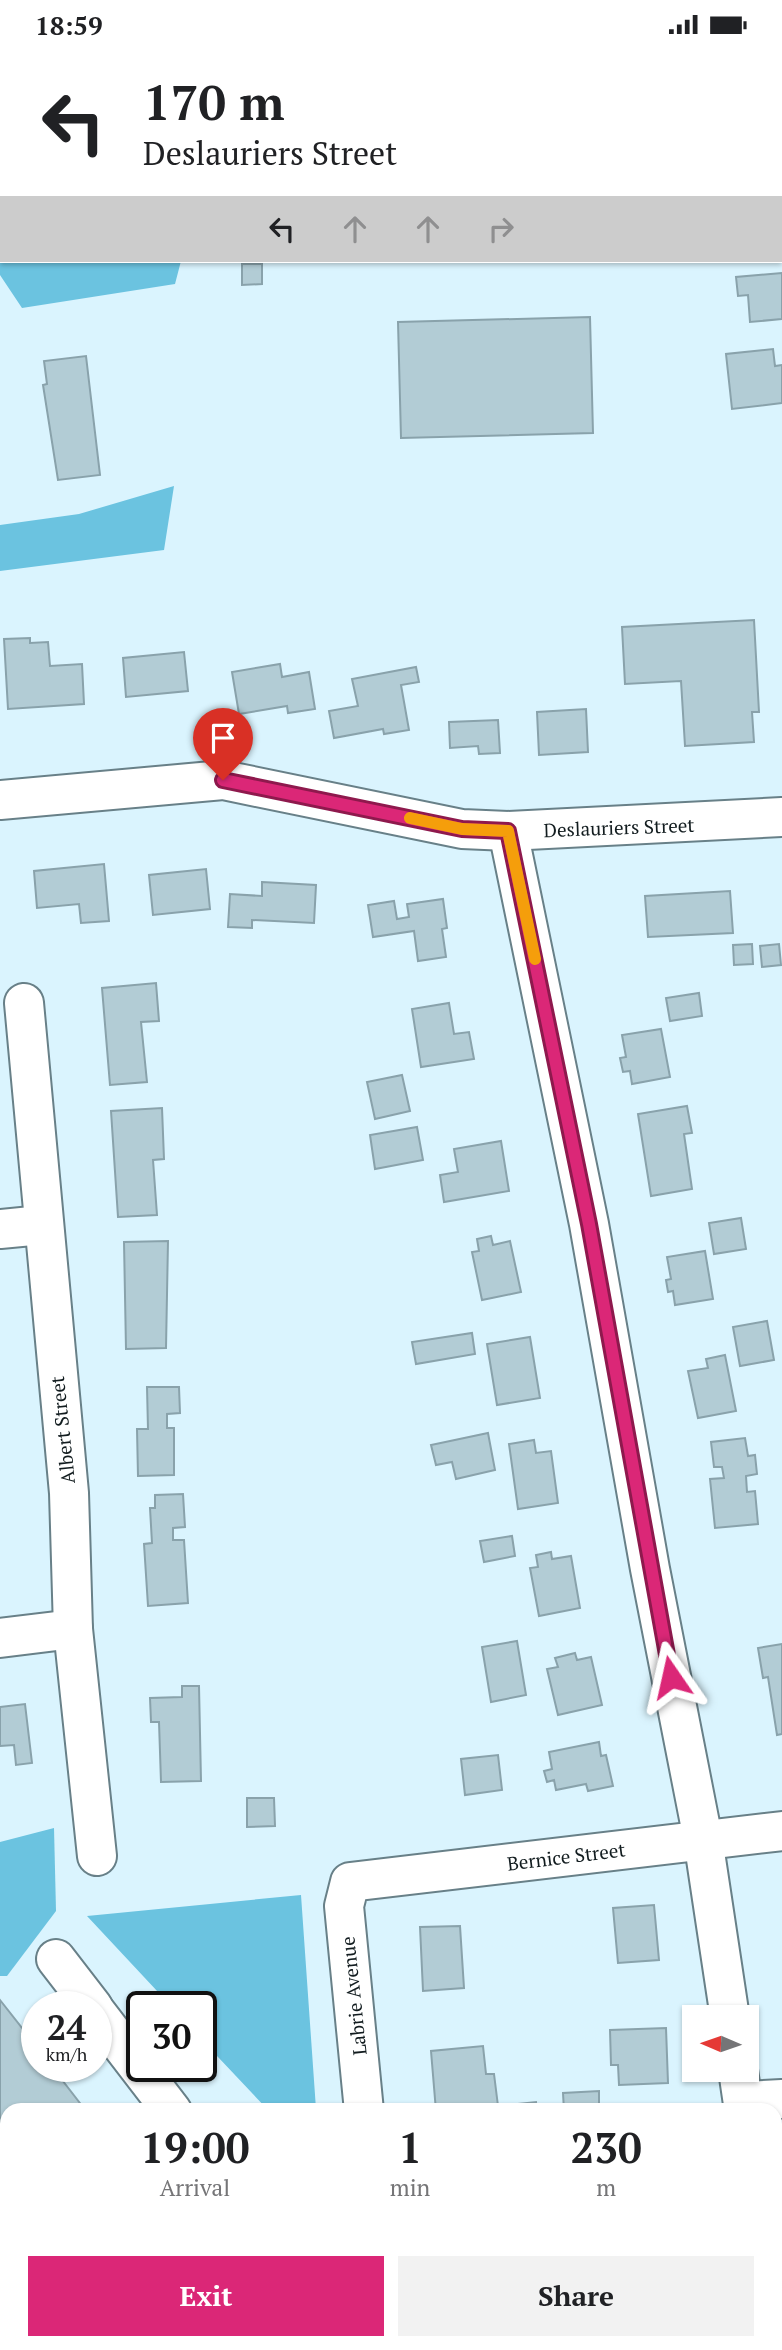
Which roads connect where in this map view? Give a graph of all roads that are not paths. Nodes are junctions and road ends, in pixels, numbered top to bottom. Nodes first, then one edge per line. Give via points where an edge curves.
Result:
1 (0, 800) edge
2 (782, 817) edge
3 (508, 831) junction
4 (24, 1003) dead end
5 (42, 1225) junction
6 (0, 1229) edge
7 (73, 1629) junction
8 (0, 1638) edge
9 (782, 1831) edge
10 (703, 1839) junction
11 (97, 1856) dead end
12 (349, 1882) joint
13 (56, 1959) dead end
14 (81, 1991) edge
15 (728, 2005) edge
16 (112, 2033) edge
17 (742, 2094) edge
18 (782, 2099) edge
19 (166, 2103) edge
20 (363, 2103) edge

1 - 3 street, Deslauriers Street via 223,780 462,829
2 - 3 street, Deslauriers Street
3 - 10 street via 589,1224
4 - 5 street, Albert Street
5 - 6 street
5 - 7 street, Albert Street via 69,1493
7 - 8 street
7 - 11 street, Albert Street
9 - 10 street, Bernice Street
10 - 12 street, Bernice Street
10 - 15 street
12 - 20 street, Labrie Avenue via 344,1906
13 - 14 street
16 - 19 street
17 - 18 street

